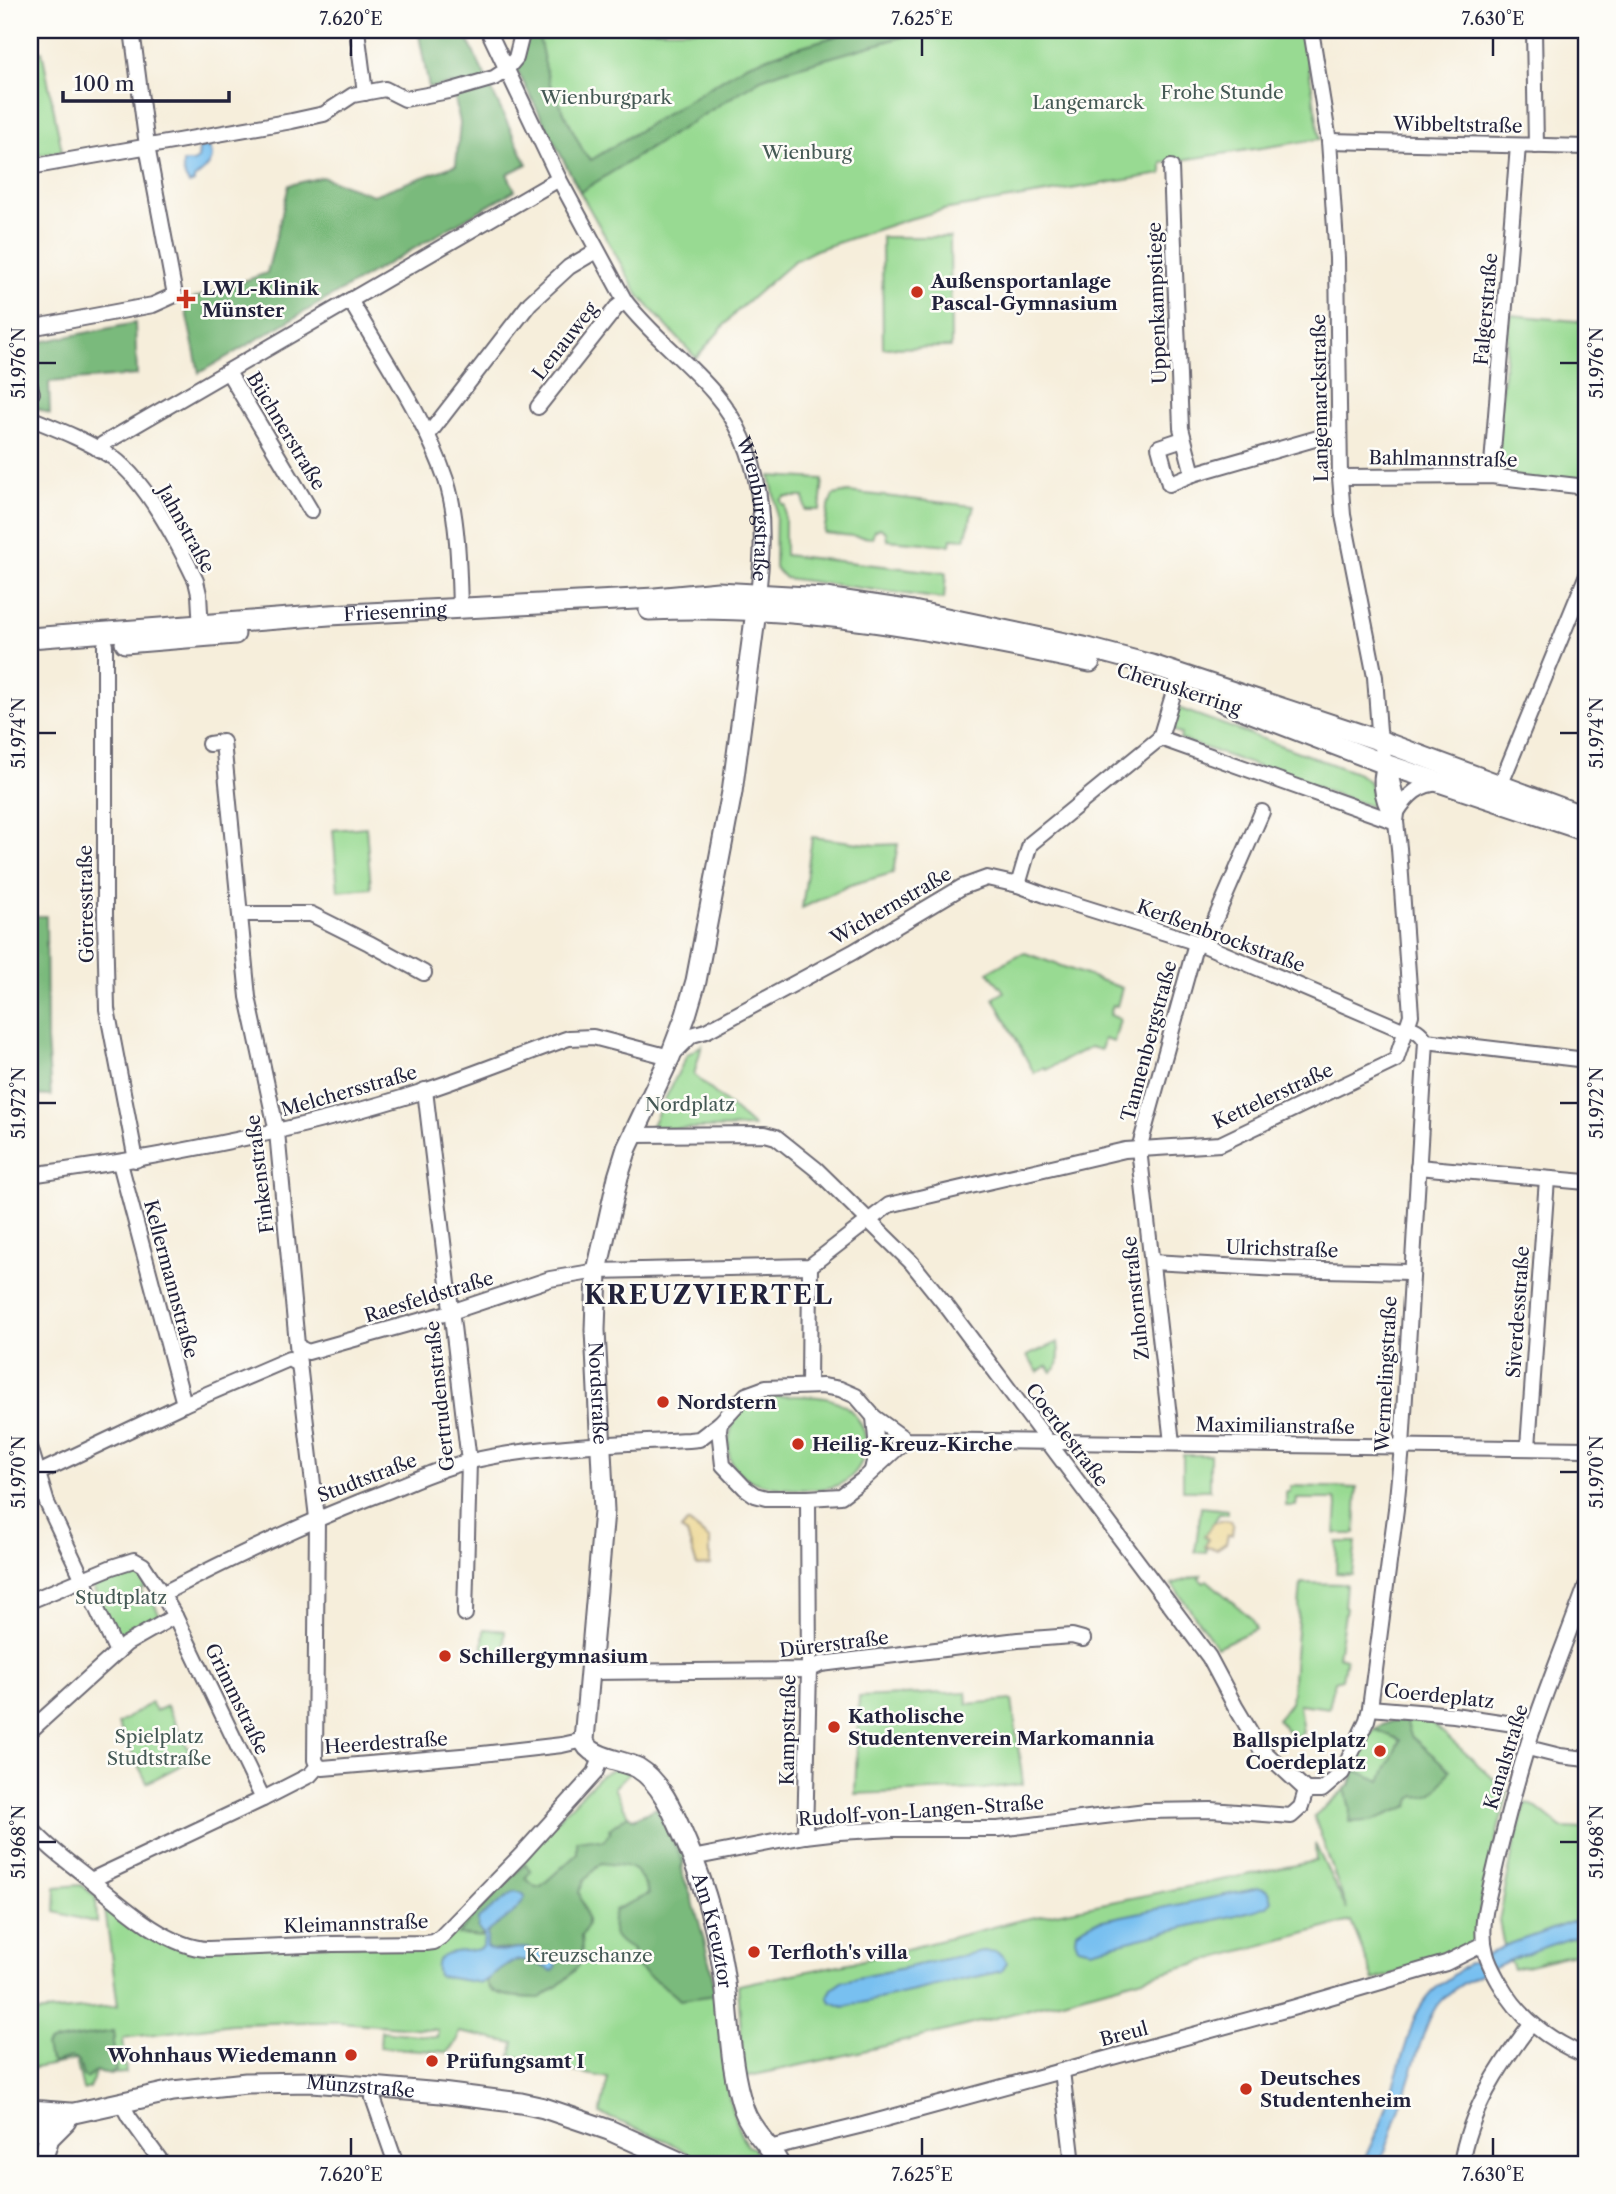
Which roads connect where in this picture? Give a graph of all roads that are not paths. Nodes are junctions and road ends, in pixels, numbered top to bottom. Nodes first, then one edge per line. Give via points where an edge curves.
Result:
1 (132, 30) edge
2 (357, 30) edge
3 (488, 30) edge
4 (523, 30) edge
5 (1311, 30) edge
6 (1534, 30) edge
7 (506, 71) junction
8 (365, 93) junction
9 (1329, 141) junction
10 (147, 146) junction
11 (1518, 146) junction
12 (1536, 146) junction
13 (1586, 147) edge
14 (30, 167) edge
15 (1171, 167) dead end
16 (559, 179) junction
17 (596, 251) junction
18 (350, 300) junction
19 (625, 300) junction
20 (30, 328) edge
21 (228, 372) junction
22 (538, 407) dead end
23 (30, 418) edge
24 (1339, 432) junction
25 (428, 435) junction
26 (1183, 439) junction
27 (98, 449) junction
28 (1194, 474) junction
29 (1492, 476) junction
30 (1340, 477) junction
31 (1586, 487) edge
32 (311, 511) dead end
33 (1586, 577) edge
34 (757, 602) junction
35 (460, 608) junction
36 (201, 631) junction
37 (30, 638) edge
38 (105, 645) junction
39 (30, 649) edge
40 (1176, 685) junction
41 (1160, 738) junction
42 (1381, 741) junction
43 (222, 742) dead end
44 (1385, 764) junction
45 (1447, 784) junction
46 (1500, 786) junction
47 (1262, 812) dead end
48 (1397, 817) junction
49 (1586, 817) edge
50 (1586, 831) edge
51 (1018, 885) junction
52 (240, 914) junction
53 (1200, 944) junction
54 (424, 973) dead end
55 (1408, 1027) junction
56 (1426, 1041) junction
57 (670, 1057) junction
58 (1586, 1060) edge
59 (425, 1090) junction
60 (277, 1132) junction
61 (632, 1135) junction
62 (1139, 1149) junction
63 (136, 1160) junction
64 (120, 1163) junction
65 (1418, 1167) junction
66 (30, 1175) edge
67 (1547, 1179) junction
68 (1586, 1182) edge
69 (868, 1220) junction
70 (1152, 1262) junction
71 (810, 1266) junction
72 (597, 1271) junction
73 (1411, 1272) junction
74 (451, 1312) junction
75 (298, 1355) junction
76 (809, 1386) junction
77 (184, 1404) junction
78 (874, 1417) junction
79 (720, 1423) junction
80 (906, 1440) junction
81 (1047, 1441) junction
82 (1172, 1443) junction
83 (600, 1444) junction
84 (30, 1447) edge
85 (1402, 1447) junction
86 (1528, 1447) junction
87 (1586, 1449) edge
88 (469, 1461) junction
89 (872, 1470) junction
90 (34, 1475) edge
91 (808, 1499) junction
92 (317, 1518) junction
93 (84, 1578) junction
94 (1586, 1586) edge
95 (162, 1594) junction
96 (30, 1601) edge
97 (465, 1614) dead end
98 (175, 1616) junction
99 (1083, 1639) dead end
100 (117, 1652) junction
101 (809, 1670) junction
102 (588, 1672) junction
103 (1370, 1708) junction
104 (1534, 1727) junction
105 (30, 1731) edge
106 (584, 1740) junction
107 (1528, 1748) junction
108 (602, 1756) junction
109 (1586, 1759) edge
110 (317, 1766) junction
111 (1306, 1790) junction
112 (263, 1799) junction
113 (30, 1827) edge
114 (805, 1836) junction
115 (692, 1858) junction
116 (91, 1880) junction
117 (1485, 1950) junction
118 (1531, 2024) junction
119 (1586, 2056) edge
120 (1062, 2071) junction
121 (373, 2087) junction
122 (121, 2102) junction
123 (30, 2110) edge
124 (74, 2113) junction
125 (30, 2133) edge
126 (775, 2159) edge
127 (41, 2164) edge
128 (163, 2164) edge
129 (396, 2164) edge
130 (684, 2164) edge
131 (1073, 2164) edge
132 (1461, 2164) edge

1 - 10 street
2 - 8 street
3 - 7 street, Wienburgstraße
4 - 7 street via 516,58
5 - 9 street, Langemarckstraße
6 - 12 street
7 - 8 street via 449,91 405,99 385,89
7 - 16 street, Wienburgstraße
8 - 10 street via 353,95 324,114
9 - 11 street, Wibbeltstraße
9 - 24 street, Langemarckstraße via 1337,258
10 - 14 street
10 - 20 street via 175,295 153,305 85,311
11 - 12 street, Wibbeltstraße
11 - 29 street, Falgerstraße
12 - 13 street, Wibbeltstraße
15 - 26 street, Uppenkampstiege
16 - 17 street, Wienburgstraße
16 - 18 street
17 - 19 street, Wienburgstraße
17 - 25 street via 569,267 530,303
18 - 21 street
18 - 25 street
19 - 22 street, Lenauweg
19 - 34 street, Wienburgstraße via 714,393 738,428 757,475 760,498
21 - 27 street
21 - 32 street, Büchnerstraße
23 - 27 street, Jahnstraße
24 - 28 street
24 - 30 street, Langemarckstraße
25 - 35 street via 447,483
26 - 28 street, Uppenkampstiege
26 - 28 street via 1159,447 1170,484
27 - 36 street, Jahnstraße via 114,458 156,508 196,581
29 - 30 street, Bahlmannstraße
29 - 31 street, Bahlmannstraße
30 - 42 street, Langemarckstraße via 1343,515 1375,677
33 - 46 street
34 - 35 main road, Friesenring via 718,592
34 - 36 main road, Friesenring
34 - 40 main road, Cheruskerring via 958,634 1120,668
34 - 42 main road, Cheruskerring via 825,598 913,611 1121,656
34 - 57 main road, Wienburgstraße via 732,792 705,940
35 - 36 main road, Friesenring
36 - 37 main road, Friesenring
36 - 38 main road, Friesenring
38 - 39 main road, Friesenring
38 - 63 street, Görresstraße via 107,1009
40 - 41 street
40 - 44 main road, Cheruskerring
41 - 48 street
41 - 51 street via 1030,844
42 - 44 street, Langemarckstraße
42 - 46 main road, Cheruskerring
43 - 52 street, Finkenstraße
44 - 45 main road, Cheruskerring
44 - 48 street, Langemarckstraße via 1395,789
45 - 48 street via 1418,788
45 - 50 main road, Cheruskerring
46 - 49 main road, Cheruskerring
47 - 53 street, Tannenbergstraße
48 - 55 street, Langemarckstraße via 1411,1015
51 - 53 street, Kerßenbrockstraße
51 - 57 street, Wichernstraße via 987,878 965,885 853,952 692,1035
52 - 54 street via 312,914
52 - 60 street, Finkenstraße via 248,997
53 - 55 street, Kerßenbrockstraße via 1400,1029
53 - 62 street, Tannenbergstraße
55 - 56 street via 1421,1032
55 - 62 street, Kettelerstraße via 1396,1060 1220,1144
56 - 58 street
56 - 65 street, Wermelingstraße
57 - 59 street, Melchersstraße via 593,1037 569,1038
57 - 61 main road, Nordstraße
59 - 60 street, Melchersstraße
59 - 74 street, Gertrudenstraße
60 - 63 street, Melchersstraße
60 - 75 street, Finkenstraße
61 - 69 street, Coerdestraße via 776,1137 808,1161
61 - 72 main road, Nordstraße
62 - 69 street, Kettelerstraße via 889,1205
62 - 70 street, Zuhornstraße
63 - 64 street, Melchersstraße
64 - 66 street, Melchersstraße
64 - 77 street, Kellermannstraße
65 - 67 street
65 - 73 street, Wermelingstraße
67 - 68 street
67 - 86 street, Siverdesstraße
69 - 71 street
69 - 81 street, Coerdestraße via 911,1262
70 - 73 street, Ulrichstraße
70 - 82 street, Zuhornstraße
71 - 72 street, Raesfeldstraße
71 - 76 street
72 - 74 street, Raesfeldstraße via 550,1279
72 - 83 main road, Nordstraße
73 - 85 street, Wermelingstraße
74 - 75 street, Raesfeldstraße
74 - 88 street, Gertrudenstraße
75 - 77 street, Raesfeldstraße
75 - 92 street, Finkenstraße
76 - 78 street via 840,1389 856,1396
76 - 79 street via 757,1390 746,1395
77 - 90 street, Raesfeldstraße
78 - 80 street
78 - 89 street via 877,1449
79 - 83 street, Studtstraße via 699,1439
79 - 91 street via 723,1465 745,1488 766,1498
80 - 81 street, Maximilianstraße
80 - 89 street
81 - 82 street, Maximilianstraße
81 - 111 street, Coerdestraße via 1209,1657 1260,1748
82 - 85 street, Maximilianstraße
83 - 88 street, Studtstraße
83 - 102 main road, Nordstraße via 603,1533
84 - 90 street
85 - 86 street, Maximilianstraße
85 - 103 street, Wermelingstraße
86 - 87 street, Maximilianstraße
88 - 92 street, Studtstraße
88 - 97 street, Gertrudenstraße
89 - 91 street via 841,1496
90 - 93 street
91 - 101 street, Kampstraße
92 - 95 street, Studtstraße
92 - 110 street, Finkenstraße
93 - 95 street via 134,1560 144,1565
93 - 96 street
93 - 100 street
94 - 104 street, Kanalstraße
95 - 98 street
98 - 100 street
98 - 112 street, Grimmstraße
99 - 101 street, Dürerstraße via 1018,1640 821,1664
100 - 105 street
101 - 102 street, Dürerstraße
101 - 114 street, Kampstraße
102 - 106 main road, Nordstraße
103 - 104 street, Coerdeplatz via 1454,1714
103 - 111 street, Coerdeplatz via 1342,1773 1322,1790
104 - 107 street, Kanalstraße
106 - 108 main road, Am Kreuztor via 588,1749
106 - 110 street, Heerdestraße via 472,1755
107 - 109 street
107 - 117 street, Kanalstraße via 1489,1896
108 - 115 main road, Am Kreuztor via 634,1766 651,1778
108 - 116 street, Kleimannstraße via 596,1773 434,1942 197,1949 132,1914
110 - 112 street, Heerdestraße via 306,1778
111 - 114 street, Rudolf-von-Langen-Straße via 1301,1807 1291,1816 1146,1811 998,1829 894,1829
112 - 116 street, Heerdestraße
113 - 116 street, Kleimannstraße
114 - 115 street, Rudolf-von-Langen-Straße
115 - 126 main road, Am Kreuztor via 721,1954 741,2100 747,2119
117 - 118 street via 1511,2000
117 - 120 street, Breul
118 - 119 street
118 - 132 street via 1477,2110
120 - 126 street, Breul via 859,2126
120 - 131 street
121 - 122 main road, Münzstraße via 287,2081 173,2091
121 - 129 street
121 - 130 main road, Münzstraße via 544,2108 620,2134
122 - 124 main road, Münzstraße
122 - 128 street
123 - 124 main road
124 - 125 main road, Münzstraße
124 - 127 main road via 49,2138

